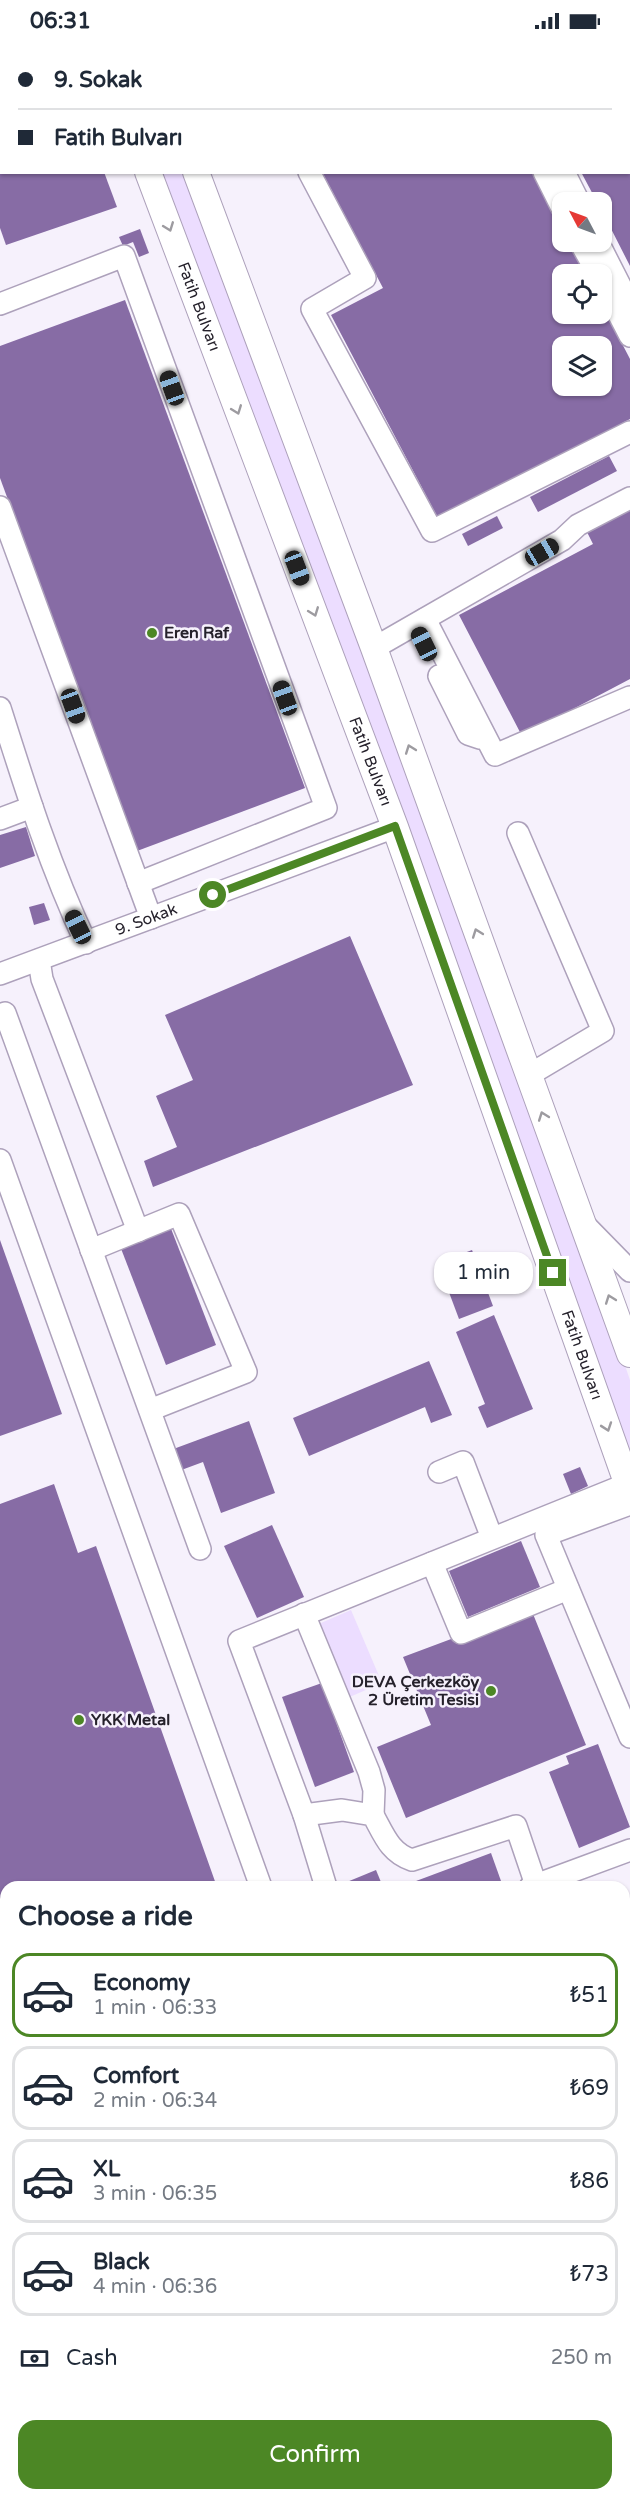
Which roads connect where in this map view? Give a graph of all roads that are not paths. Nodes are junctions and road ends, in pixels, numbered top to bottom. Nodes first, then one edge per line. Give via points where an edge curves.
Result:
1 (149, 174) edge
2 (197, 174) edge
3 (310, 174) edge
4 (545, 174) edge
5 (565, 174) edge
6 (554, 192) edge
7 (574, 192) edge
8 (603, 252) edge
9 (612, 301) edge
10 (0, 304) edge
11 (630, 305) edge
12 (630, 336) edge
13 (630, 432) edge
14 (630, 498) edge
15 (0, 507) edge
16 (419, 622) junction
17 (374, 648) junction
18 (630, 697) edge
19 (0, 708) edge
20 (32, 807) junction
21 (0, 819) edge
22 (395, 826) junction
23 (518, 833) dead end
24 (443, 838) junction
25 (138, 883) junction
26 (151, 918) junction
27 (86, 943) junction
28 (39, 960) junction
29 (0, 974) edge
30 (5, 1012) dead end
31 (529, 1075) junction
32 (0, 1160) edge
33 (582, 1222) junction
34 (138, 1231) junction
35 (91, 1250) junction
36 (630, 1271) edge
37 (630, 1345) edge
38 (150, 1410) junction
39 (439, 1472) dead end
40 (629, 1493) edge
41 (492, 1538) junction
42 (201, 1549) dead end
43 (432, 1563) junction
44 (568, 1589) junction
45 (304, 1614) junction
46 (630, 1737) edge
47 (304, 1815) junction
48 (373, 1815) junction
49 (630, 1850) edge
50 (259, 1881) edge
51 (324, 1881) edge
52 (532, 1881) edge
53 (546, 1881) edge

1 -> 22 main road, Fatih Bulvarı
2 - 17 main road
3 - 13 street via 365,278 312,309 432,531
4 - 6 street
5 - 7 street
8 - 11 street
9 - 12 street
10 - 25 street via 124,256 326,808
14 - 16 street via 578,525 561,540
15 - 25 street
16 - 17 street
16 - 18 street via 495,755
24 -> 17 main road
19 - 20 street
20 - 21 street
20 - 27 street via 70,911
22 - 24 main road via 419,821
22 - 26 street, 9. Sokak
22 -> 40 main road, Fatih Bulvarı
23 - 31 street via 603,1031
31 -> 24 main road
25 - 26 street
26 - 27 street, 9. Sokak
27 - 28 street, 9. Sokak
28 - 29 street, 9. Sokak
28 - 34 street via 42,979
30 - 35 street
33 -> 31 main road
32 - 50 street
33 - 36 street
37 -> 33 main road
34 - 35 street
34 - 38 street via 179,1214 246,1372
35 - 38 street
38 - 42 street
39 - 41 street via 463,1462
40 - 41 street
40 - 44 street via 546,1535
41 - 43 street
43 - 44 street via 461,1633
43 - 45 street
44 - 46 street
45 - 47 street via 239,1641
45 - 48 street via 369,1772 374,1790
47 - 48 street via 342,1810
47 - 51 street
48 - 52 street via 390,1847 412,1860 516,1826
49 - 53 street

